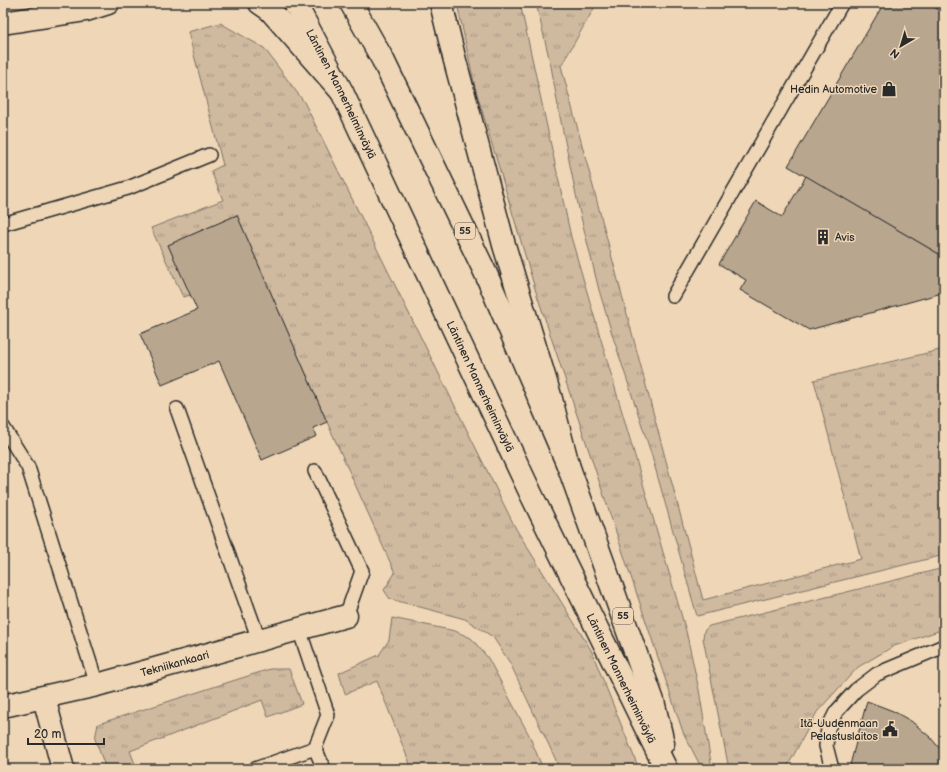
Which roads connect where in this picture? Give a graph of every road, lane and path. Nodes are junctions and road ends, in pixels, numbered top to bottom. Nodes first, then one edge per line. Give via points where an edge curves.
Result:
1 (108, 3) edge
2 (260, 3) edge
3 (295, 3) edge
4 (351, 3) edge
5 (441, 3) edge
6 (842, 3) edge
7 (3, 23) edge
8 (342, 92) junction
9 (209, 154) dead end
10 (3, 224) edge
11 (673, 296) dead end
12 (177, 409) dead end
13 (3, 427) edge
14 (568, 465) junction
15 (315, 471) dead end
16 (346, 616) joint
17 (299, 629) junction
18 (259, 640) junction
19 (942, 651) edge
20 (97, 685) junction
21 (44, 698) junction
22 (3, 706) edge
23 (316, 748) junction
24 (63, 769) edge
25 (255, 769) edge
26 (324, 769) edge
27 (668, 769) edge
28 (832, 769) edge

1 - 7 main road via 86,10
2 - 8 main road via 270,10
3 - 8 main road, Läntinen Mannerheiminväylä / 55
4 - 14 main road, Läntinen Mannerheiminväylä / 55 via 383,60 486,274
5 - 14 main road via 504,245 551,399
6 - 11 lane
8 - 27 main road, Läntinen Mannerheiminväylä / 55 via 532,496
9 - 10 lane via 128,188
12 - 18 lane
13 - 20 lane via 28,467
14 - 27 main road, Läntinen Mannerheiminväylä / 55 via 653,701
15 - 16 lane via 362,570
16 - 17 main road, Tekniikankaari
17 - 18 main road, Tekniikankaari
17 - 23 lane via 328,715
18 - 20 main road, Tekniikankaari
19 - 28 lane via 877,674 856,690 836,712 828,728 826,746
20 - 21 main road, Tekniikankaari
21 - 22 main road, Tekniikankaari
21 - 24 main road
23 - 25 lane
23 - 26 lane

